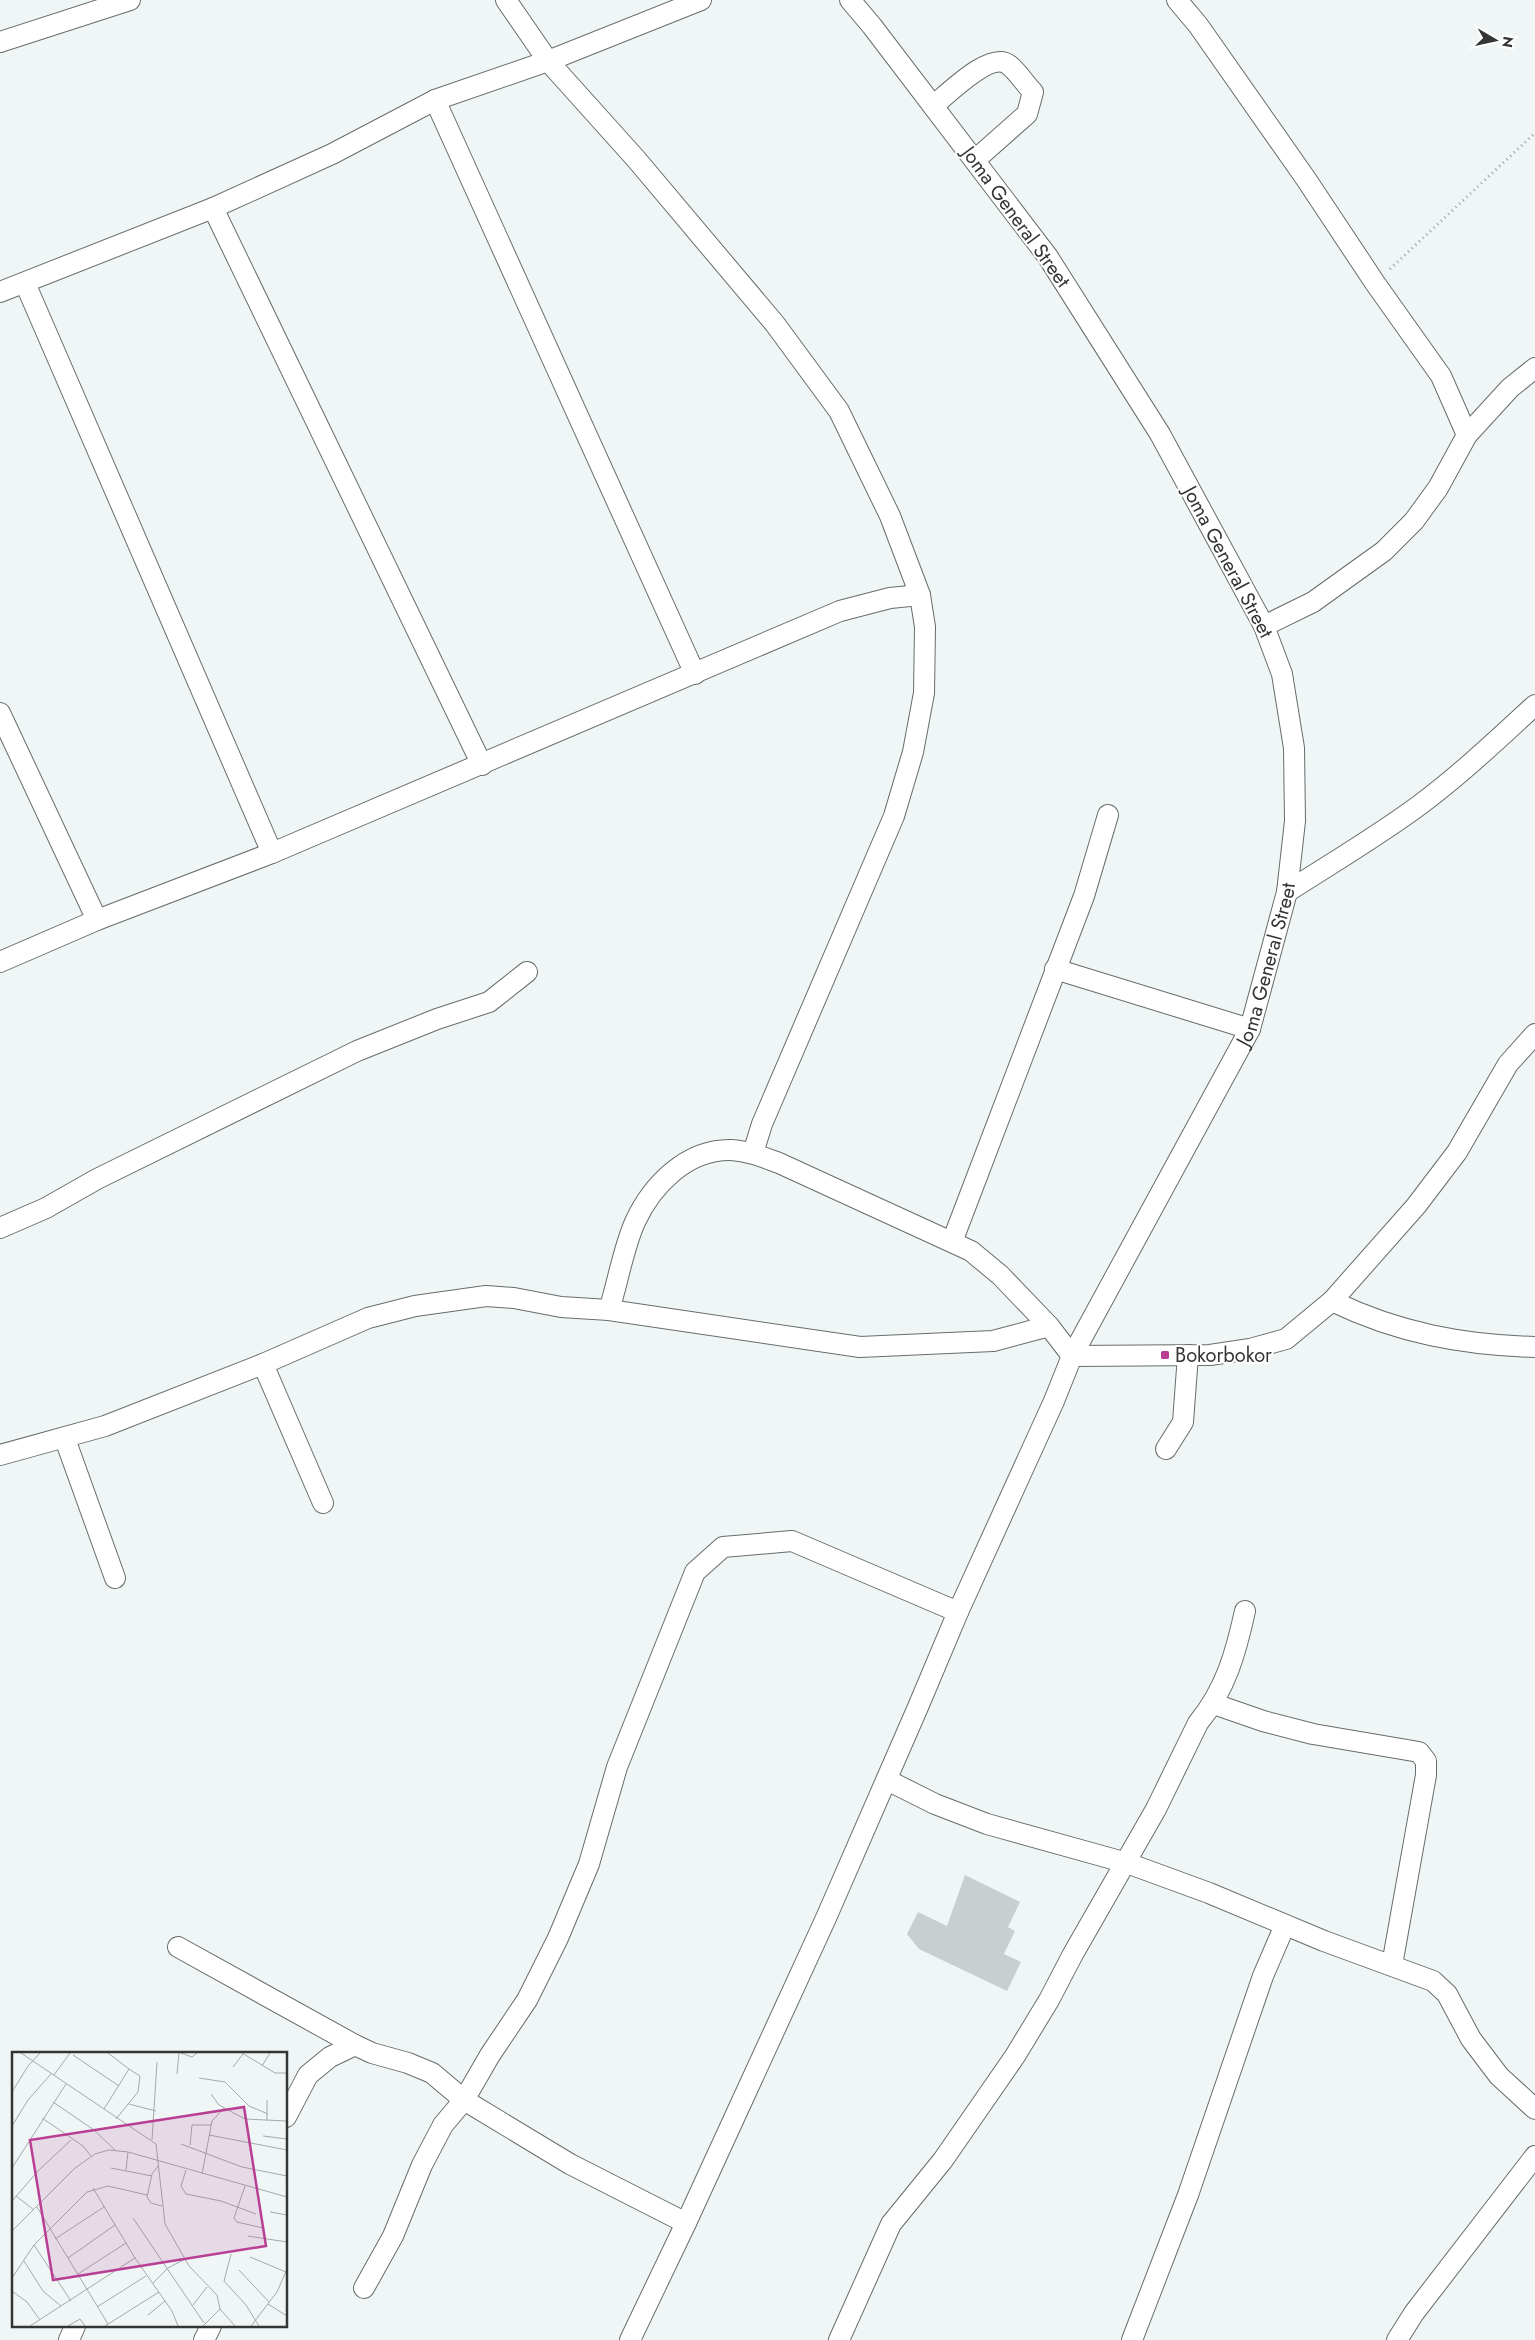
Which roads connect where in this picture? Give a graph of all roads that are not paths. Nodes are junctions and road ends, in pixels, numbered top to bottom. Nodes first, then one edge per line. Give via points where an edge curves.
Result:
1 (130, 0) edge
2 (506, 0) edge
3 (701, 0) edge
4 (850, 0) edge
5 (1176, 0) edge
6 (0, 42) edge
7 (548, 61) junction
8 (435, 100) junction
9 (933, 106) junction
10 (975, 160) junction
11 (213, 208) junction
12 (25, 283) junction
13 (0, 292) edge
14 (1535, 368) edge
15 (1467, 435) junction
16 (920, 595) junction
17 (1264, 626) junction
18 (695, 674) junction
19 (1535, 705) edge
20 (0, 713) edge
21 (482, 765) junction
22 (1108, 815) dead end
23 (272, 853) junction
24 (1287, 892) junction
25 (97, 920) junction
26 (0, 962) edge
27 (1055, 969) junction
28 (527, 972) dead end
29 (1250, 1028) junction
30 (1535, 1034) edge
31 (753, 1152) junction
32 (0, 1228) edge
33 (952, 1242) junction
34 (1332, 1302) junction
35 (609, 1310) junction
36 (1049, 1326) junction
37 (1535, 1347) edge
38 (1188, 1355) junction
39 (1072, 1356) junction
40 (264, 1364) junction
41 (65, 1439) junction
42 (1166, 1449) dead end
43 (1, 1452) edge
44 (323, 1503) dead end
45 (115, 1578) dead end
46 (1245, 1611) dead end
47 (958, 1612) junction
48 (1214, 1704) junction
49 (887, 1780) junction
50 (1127, 1863) junction
51 (1285, 1925) junction
52 (178, 1948) dead end
53 (1392, 1965) junction
54 (355, 2045) junction
55 (464, 2100) junction
56 (1535, 2109) edge
57 (288, 2113) edge
58 (1535, 2156) edge
59 (686, 2223) junction
60 (364, 2288) dead end
61 (74, 2328) edge
62 (210, 2328) edge
63 (69, 2340) edge
64 (204, 2340) edge
65 (630, 2340) edge
66 (839, 2340) edge
67 (1132, 2340) edge
68 (1397, 2340) edge

1 - 6 street
2 - 7 street
3 - 7 street
4 - 9 street, Joma General Street
5 - 15 street via 1198,25 1300,170 1374,283 1442,376
7 - 8 street
7 - 16 street via 775,324 839,411 890,516
8 - 11 street via 332,154
8 - 18 street
9 - 10 street, Joma General Street
9 - 10 street via 986,64 1000,61 1009,64 1033,92 1026,114
10 - 17 street, Joma General Street via 1048,257 1160,434
11 - 12 street
11 - 21 street
12 - 13 street
12 - 23 street
14 - 15 street via 1510,388
15 - 17 street via 1438,488 1414,521 1384,551 1313,602
16 - 18 street via 882,600 840,611
16 - 31 street via 925,627 924,693 913,752 894,816 762,1124
17 - 24 street, Joma General Street via 1282,674 1294,748 1294,822
18 - 21 street
19 - 24 street via 1471,764 1420,805
20 - 25 street
21 - 23 street
22 - 27 street via 1084,896
23 - 25 street
24 - 29 street, Joma General Street
25 - 26 street
27 - 29 street
27 - 33 street
28 - 32 street via 490,1002 356,1051 46,1208
29 - 39 street, Joma General Street
30 - 34 street via 1508,1064 1457,1152 1416,1206
31 - 33 street
31 - 35 street via 730,1150 704,1154 680,1166 656,1186 635,1222
33 - 36 street via 983,1259
34 - 37 street via 1402,1329 1484,1345
34 - 38 street via 1286,1339 1250,1350
35 - 36 street via 860,1348 993,1342
35 - 40 street via 561,1308 486,1296 415,1306 368,1318
36 - 39 street
38 - 39 street
38 - 42 street via 1183,1422
39 - 47 street, Joma General Street
40 - 41 street
40 - 44 street
41 - 43 street
41 - 45 street
46 - 48 street via 1236,1654
47 - 49 street, Joma General Street
47 - 55 street via 792,1541 723,1547 695,1572 617,1767 589,1864 558,1938 527,2000
48 - 50 street via 1198,1723
48 - 53 street via 1295,1730 1419,1752 1426,1761
49 - 50 street via 935,1804 987,1824
49 - 59 street, Joma General Street
50 - 51 street
50 - 66 street via 1015,2056 943,2160 891,2224
51 - 53 street
51 - 67 street via 1263,1976 1191,2187
52 - 54 street
53 - 56 street via 1433,1981 1447,1994 1485,2058 1499,2076
54 - 55 street via 372,2054 408,2062 432,2073
54 - 57 street via 330,2057 308,2075
55 - 59 street via 570,2164
55 - 60 street via 444,2125 422,2165 392,2236
58 - 68 street via 1414,2313
59 - 65 street, Joma General Street
61 - 63 street
62 - 64 street

